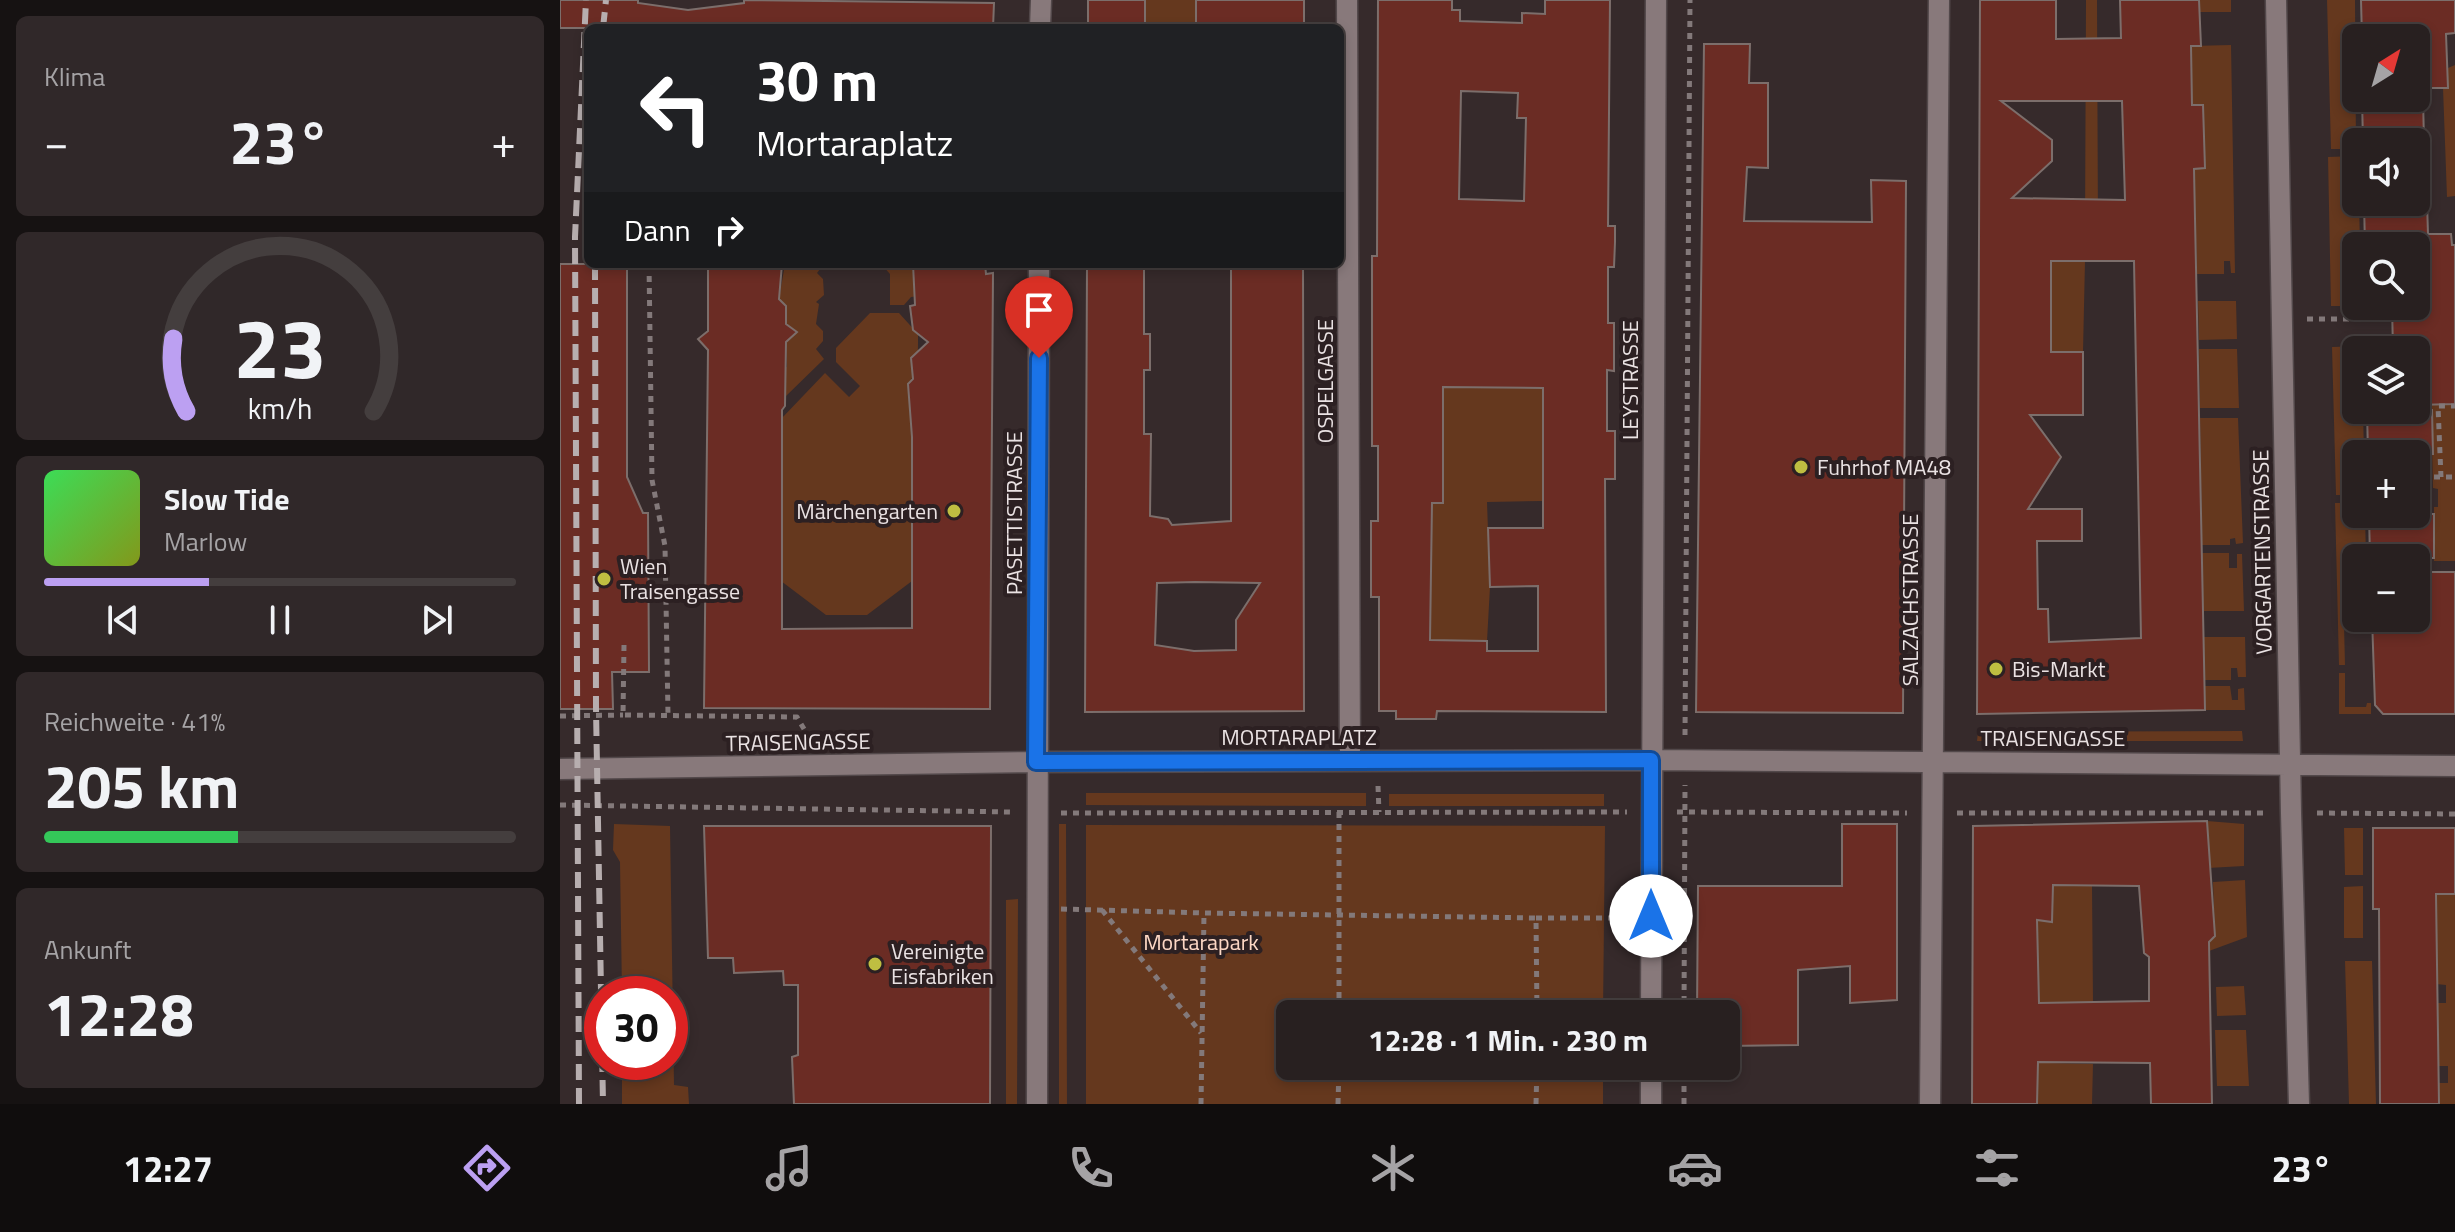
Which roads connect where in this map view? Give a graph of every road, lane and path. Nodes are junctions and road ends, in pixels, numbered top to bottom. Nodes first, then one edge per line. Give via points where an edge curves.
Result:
1 (1041, 0) edge
2 (1347, 0) edge
3 (1656, 0) edge
4 (1690, 0) edge
5 (1939, 0) edge
6 (2276, 0) edge
7 (1040, 24) edge
8 (649, 268) edge
9 (1039, 268) edge
10 (2282, 318) junction
11 (2342, 319) edge
12 (2455, 406) edge
13 (2455, 477) edge
14 (624, 645) dead end
15 (668, 714) junction
16 (623, 715) junction
17 (560, 716) edge
18 (1651, 760) junction
19 (1350, 761) junction
20 (1685, 761) junction
21 (1036, 762) junction
22 (1933, 762) junction
23 (2290, 763) junction
24 (826, 765) junction
25 (2455, 766) edge
26 (560, 769) edge
27 (560, 805) edge
28 (1339, 812) junction
29 (1652, 812) junction
30 (1685, 812) junction
31 (1036, 813) junction
32 (1932, 813) junction
33 (2291, 813) junction
34 (2455, 814) edge
35 (1037, 909) junction
36 (1102, 910) junction
37 (1204, 913) junction
38 (1339, 916) junction
39 (1651, 916) junction
40 (1536, 918) junction
41 (1339, 1000) edge
42 (1537, 1000) edge
43 (1651, 1000) edge
44 (1684, 1000) edge
45 (1202, 1033) junction
46 (1339, 1080) edge
47 (1537, 1080) edge
48 (1651, 1080) edge
49 (1684, 1080) edge
50 (1037, 1104) edge
51 (1201, 1104) edge
52 (1338, 1104) edge
53 (1536, 1104) edge
54 (1651, 1104) edge
55 (1684, 1104) edge
56 (1930, 1104) edge
57 (2299, 1104) edge

1 - 7 street
2 - 19 street, OSPELGASSE
3 - 18 street, LEYSTRASSE
4 - 20 path
5 - 22 street, SALZACHSTRASSE
6 - 10 street, VORGARTENSTRASSE
8 - 15 path via 652,480 665,546
9 - 21 street, PASETTISTRASSE
10 - 11 path
10 - 23 street, VORGARTENSTRASSE
12 - 13 path via 2438,406 2438,477
14 - 16 path
15 - 16 path
15 - 24 path via 797,717
16 - 17 path
18 - 19 street, MORTARAPLATZ
18 - 20 street, TRAISENGASSE
18 - 29 street
19 - 21 street, MORTARAPLATZ
20 - 22 street, TRAISENGASSE
20 - 30 path
21 - 24 street, TRAISENGASSE
21 - 31 street
22 - 23 street, TRAISENGASSE
22 - 32 street, SALZACHSTRASSE
23 - 25 street, TRAISENGASSE
23 - 33 street, VORGARTENSTRASSE
24 - 26 street, TRAISENGASSE
27 - 31 path
28 - 29 path
28 - 31 path
28 - 38 path
29 - 30 path
29 - 39 street
30 - 32 path
30 - 44 path
31 - 35 street
32 - 33 path
32 - 56 street, SALZACHSTRASSE
33 - 34 path
33 - 57 street, VORGARTENSTRASSE
35 - 36 path
35 - 50 street
36 - 37 path
36 - 45 path
37 - 38 path
37 - 45 path
38 - 40 path
38 - 41 path
39 - 40 path
39 - 43 street
40 - 42 path
45 - 51 path
46 - 52 path
47 - 53 path
48 - 54 street
49 - 55 path

